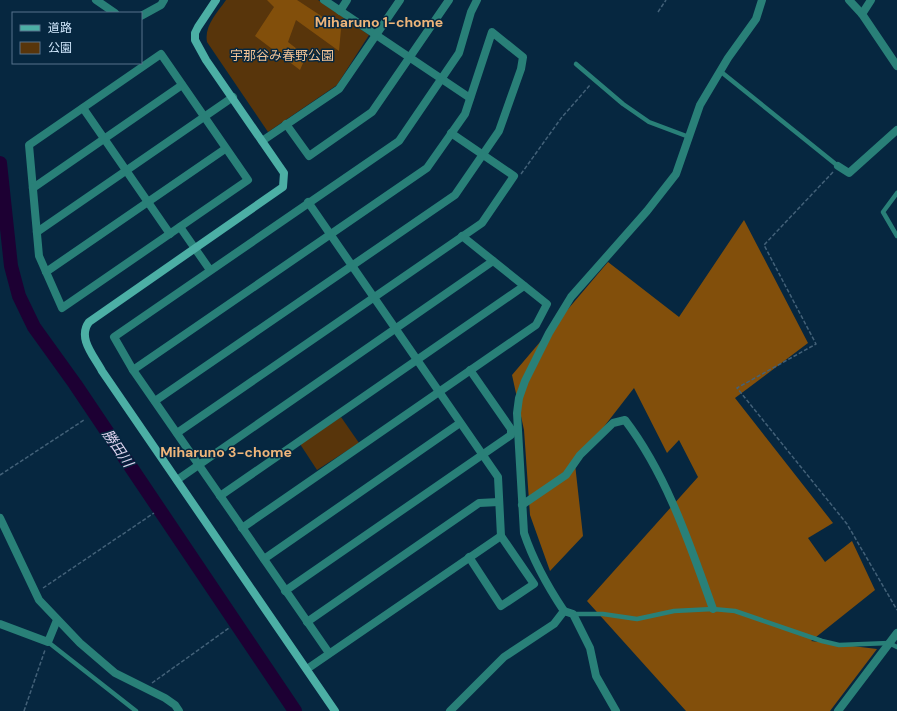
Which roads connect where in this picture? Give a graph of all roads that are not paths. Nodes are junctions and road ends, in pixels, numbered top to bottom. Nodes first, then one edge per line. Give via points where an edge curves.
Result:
1 (96, 0) edge
2 (164, 0) edge
3 (216, 0) edge
4 (324, 0) edge
5 (347, 0) edge
6 (400, 0) edge
7 (449, 0) edge
8 (477, 0) edge
9 (762, 0) edge
10 (849, 0) edge
11 (871, 0) edge
12 (340, 11) junction
13 (114, 12) edge
14 (862, 14) junction
15 (142, 15) edge
16 (376, 35) junction
17 (410, 57) junction
18 (576, 64) dead end
19 (897, 66) edge
20 (720, 71) junction
21 (441, 79) junction
22 (182, 85) junction
23 (233, 97) junction
24 (470, 98) junction
25 (83, 108) junction
26 (204, 117) junction
27 (286, 124) junction
28 (897, 130) edge
29 (451, 133) junction
30 (689, 137) junction
31 (104, 139) junction
32 (262, 141) junction
33 (226, 149) junction
34 (483, 154) junction
35 (838, 166) joint
36 (126, 170) junction
37 (33, 188) junction
38 (897, 192) edge
39 (148, 202) junction
40 (308, 202) junction
41 (180, 227) junction
42 (37, 232) junction
43 (170, 234) junction
44 (330, 234) junction
45 (462, 236) junction
46 (897, 236) edge
47 (195, 248) junction
48 (493, 261) junction
49 (352, 266) junction
50 (210, 270) junction
51 (46, 272) junction
52 (524, 286) junction
53 (373, 297) junction
54 (395, 329) junction
55 (417, 360) junction
56 (133, 370) junction
57 (470, 370) junction
58 (439, 392) junction
59 (155, 401) junction
60 (460, 423) junction
61 (177, 433) junction
62 (482, 455) junction
63 (198, 464) junction
64 (177, 480) junction
65 (220, 496) junction
66 (499, 502) junction
67 (522, 505) junction
68 (0, 518) edge
69 (242, 528) junction
70 (500, 536) junction
71 (469, 557) junction
72 (264, 559) junction
73 (286, 591) junction
74 (713, 609) junction
75 (564, 611) junction
76 (573, 614) junction
77 (57, 620) junction
78 (307, 622) junction
79 (0, 624) edge
80 (897, 633) edge
81 (48, 642) junction
82 (889, 643) junction
83 (897, 647) edge
84 (329, 653) junction
85 (307, 669) junction
86 (136, 711) edge
87 (179, 711) edge
88 (335, 711) edge
89 (450, 711) edge
90 (616, 711) edge
91 (838, 711) edge

1 - 13 street
2 - 15 street
3 - 23 street via 198,27 195,40
4 - 12 street
5 - 12 street
6 - 16 street
7 - 17 street
8 - 21 street via 459,53
9 - 20 street via 756,19
10 - 14 street
11 - 14 street
12 - 16 street
14 - 19 street
16 - 17 street
16 - 27 street via 339,89
17 - 21 street
17 - 27 street via 372,112 309,156
18 - 30 lane via 622,104 649,122
20 - 30 street via 700,105
20 - 35 lane
21 - 24 street
21 - 40 street via 399,141
22 - 25 street via 161,54
22 - 26 street
22 - 31 street
23 - 26 street
23 - 32 street
24 - 29 street via 465,114
24 - 34 street via 492,32 523,57 499,131
25 - 31 street
25 - 37 street via 29,144
26 - 33 street
26 - 36 street
27 - 32 street
28 - 35 street via 849,173
29 - 34 street
29 - 44 street via 427,168
30 - 67 street via 676,174 571,297 525,380 517,412
31 - 36 street
31 - 37 street
32 - 47 street via 284,173 283,187
33 - 39 street
33 - 41 street via 248,180
34 - 45 street via 514,176 482,223
34 - 49 street via 455,195
36 - 39 street
36 - 42 street
37 - 42 street
38 - 46 lane via 883,212
39 - 43 street
39 - 51 street
40 - 44 street
40 - 50 street
41 - 43 street
41 - 47 street
42 - 51 street via 39,256
43 - 51 street via 62,308
44 - 49 street
44 - 56 street
45 - 48 street
45 - 53 street
47 - 50 street
47 - 64 street via 89,322 84,331 87,346 102,371
48 - 52 street
48 - 54 street
49 - 53 street
49 - 59 street
50 - 56 street via 114,337
52 - 55 street
52 - 57 street via 547,304 536,325
53 - 54 street
53 - 61 street
54 - 55 street
54 - 63 street
55 - 58 street
55 - 65 street
56 - 59 street
57 - 58 street
57 - 62 street via 511,429 511,435
58 - 60 street
58 - 69 street
59 - 61 street
60 - 62 street
60 - 72 street
61 - 63 street
62 - 66 street via 498,477
62 - 73 street
63 - 64 street
63 - 65 street
64 - 85 street
65 - 69 street
66 - 70 street
66 - 78 street via 479,503
67 - 74 street via 566,474 580,454 613,423 625,420 641,440 672,503
67 - 75 street via 524,532 529,547
68 - 77 street via 35,593
69 - 72 street
70 - 71 street
70 - 71 street via 534,584 502,606
71 - 84 street
72 - 73 street
73 - 78 street
74 - 76 lane via 674,611 637,619 603,614
74 - 82 lane via 746,614 800,635 834,643
75 - 76 street
75 - 89 street via 554,624 504,658
76 - 90 street via 590,648 596,676
77 - 81 street
77 - 87 street via 115,673 175,705
78 - 84 street
79 - 81 street
80 - 82 street
81 - 86 lane
82 - 83 lane
82 - 91 street
84 - 85 street
85 - 88 street

